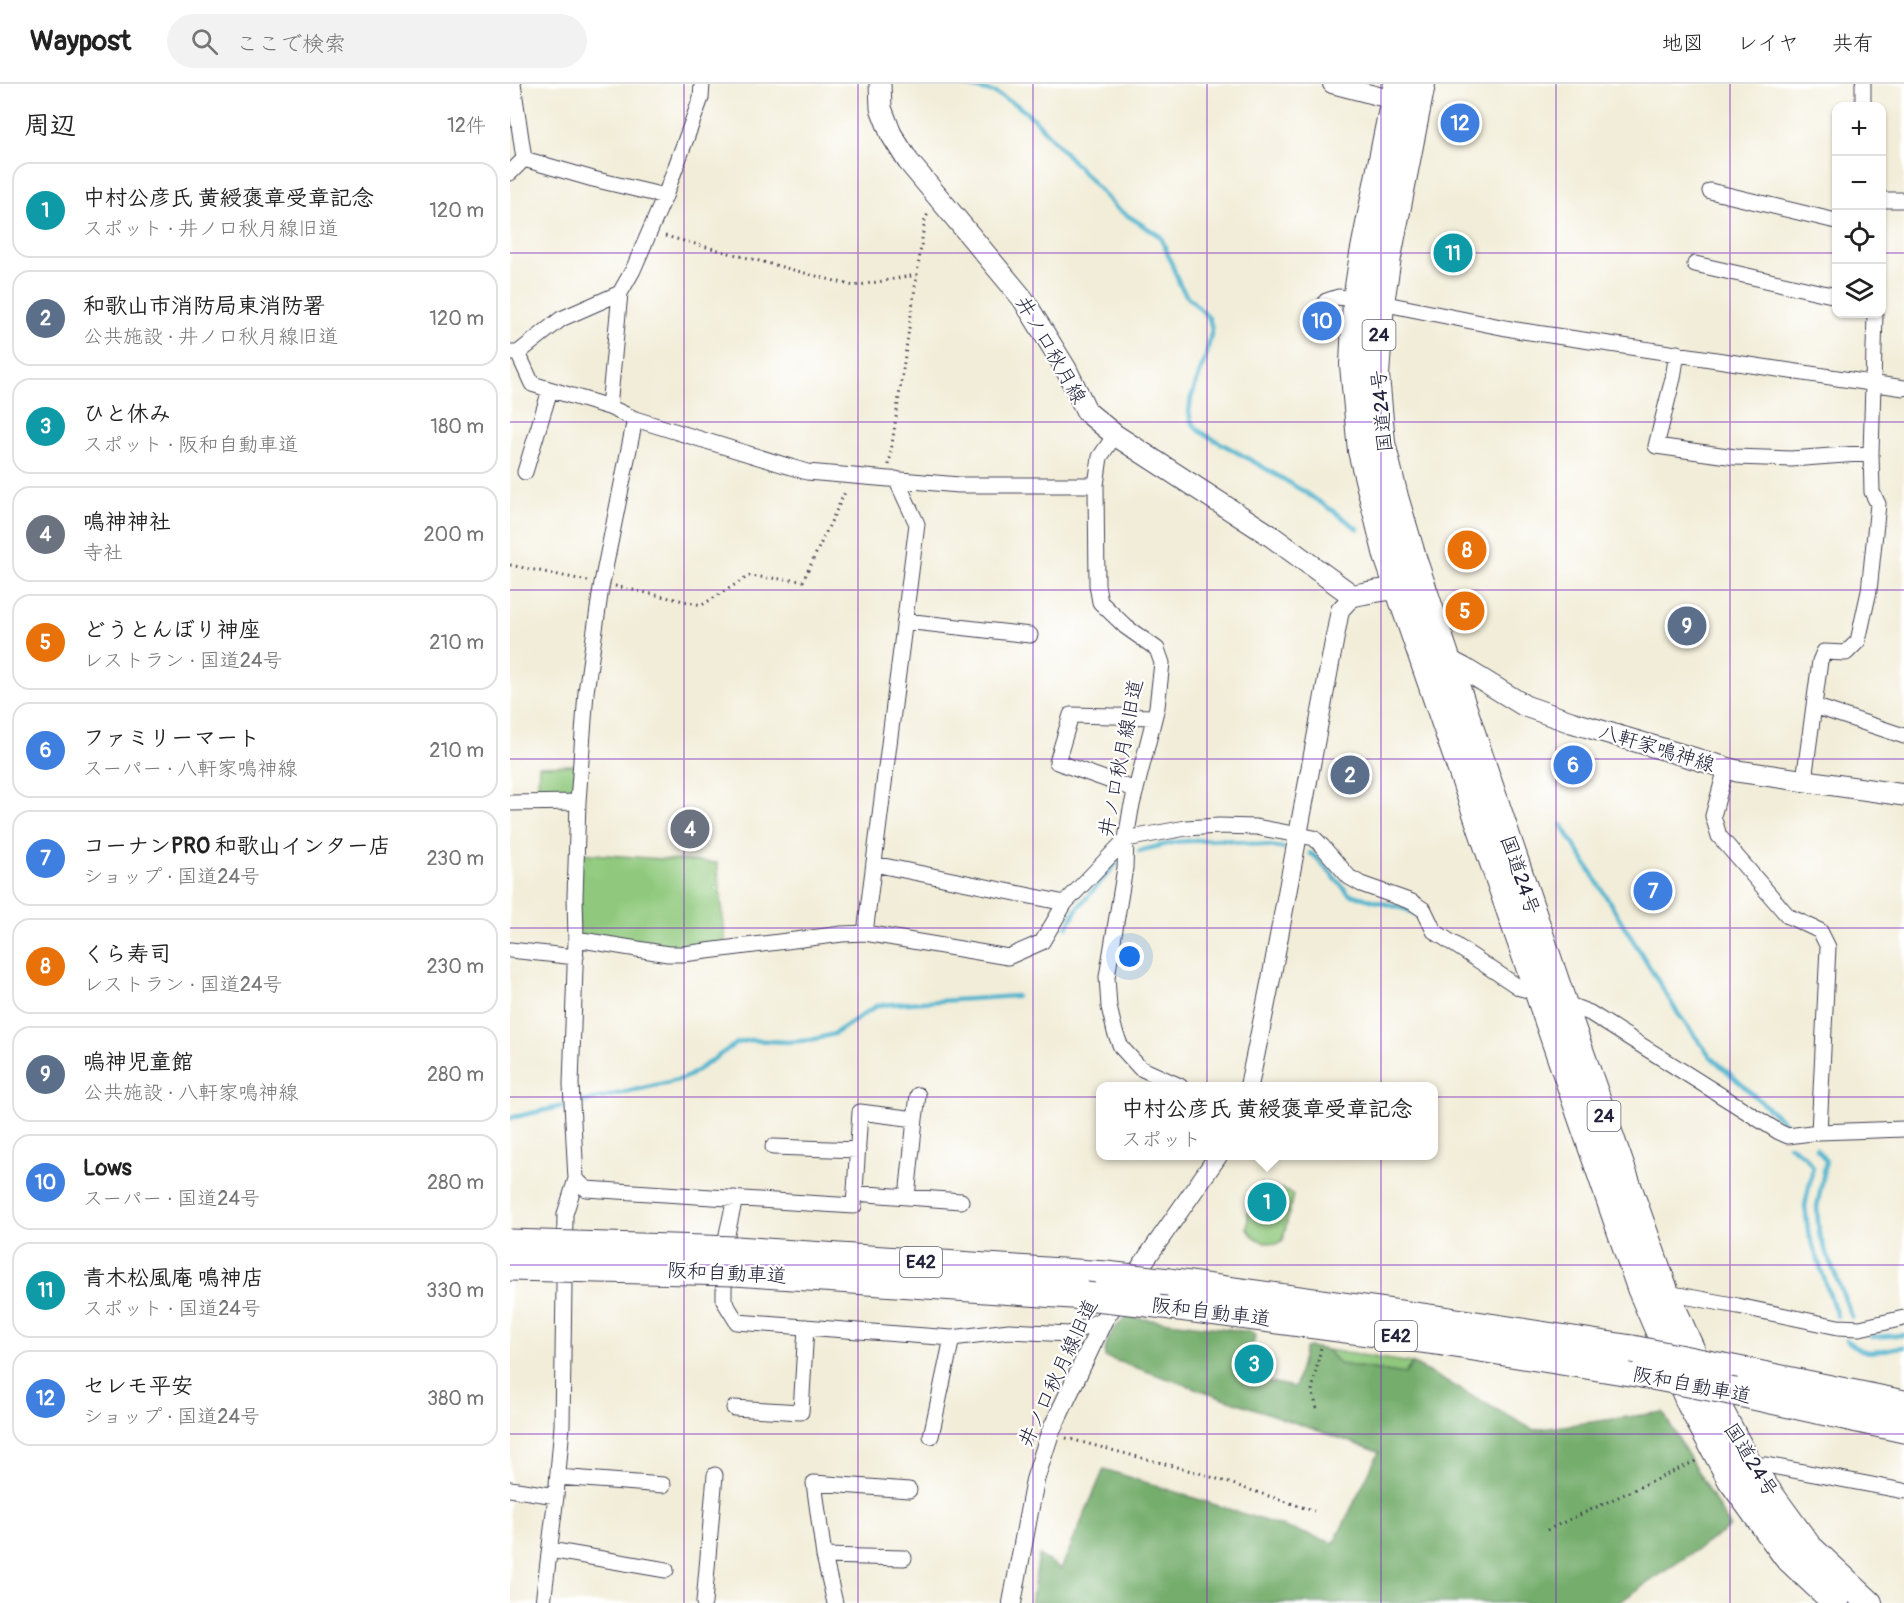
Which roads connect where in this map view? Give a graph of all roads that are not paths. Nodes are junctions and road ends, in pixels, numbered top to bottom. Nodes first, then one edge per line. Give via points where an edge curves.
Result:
1 (513, 84) edge
2 (702, 84) edge
3 (880, 84) edge
4 (1332, 84) edge
5 (1863, 84) edge
6 (1408, 94) edge
7 (1863, 102) edge
8 (524, 159) junction
9 (510, 173) edge
10 (1710, 191) dead end
11 (665, 196) junction
12 (1886, 200) edge
13 (1904, 200) edge
14 (1832, 219) edge
15 (1695, 264) dead end
16 (620, 293) junction
17 (1832, 295) edge
18 (1356, 300) junction
19 (1326, 301) dead end
20 (1381, 303) junction
21 (1875, 318) edge
22 (514, 353) edge
23 (1677, 353) junction
24 (1872, 383) junction
25 (1904, 388) edge
26 (550, 390) junction
27 (609, 407) junction
28 (635, 419) junction
29 (1115, 435) junction
30 (1871, 453) junction
31 (525, 472) dead end
32 (896, 479) junction
33 (1096, 485) junction
34 (1410, 586) junction
35 (1353, 596) junction
36 (905, 621) junction
37 (1030, 636) dead end
38 (1435, 662) junction
39 (1814, 706) junction
40 (1154, 717) junction
41 (1904, 736) edge
42 (1726, 768) junction
43 (1804, 780) junction
44 (1136, 790) junction
45 (1904, 795) edge
46 (578, 802) junction
47 (510, 803) edge
48 (1299, 835) junction
49 (1126, 839) junction
50 (874, 864) junction
51 (1065, 903) junction
52 (865, 933) junction
53 (576, 939) junction
54 (510, 950) edge
55 (576, 957) junction
56 (1536, 992) junction
57 (1563, 1002) junction
58 (1171, 1082) edge
59 (1250, 1082) edge
60 (918, 1095) dead end
61 (915, 1119) junction
62 (1904, 1130) edge
63 (1819, 1132) junction
64 (773, 1147) dead end
65 (858, 1150) junction
66 (1215, 1160) edge
67 (576, 1179) junction
68 (855, 1193) junction
69 (907, 1197) junction
70 (735, 1198) junction
71 (961, 1201) dead end
72 (510, 1244) edge
73 (735, 1261) junction
74 (510, 1267) edge
75 (1640, 1288) junction
76 (1666, 1293) junction
77 (1904, 1318) edge
78 (1104, 1319) junction
79 (806, 1327) junction
80 (952, 1338) junction
81 (1637, 1362) junction
82 (1904, 1404) edge
83 (734, 1408) dead end
84 (1904, 1429) edge
85 (931, 1436) dead end
86 (1740, 1472) junction
87 (715, 1475) dead end
88 (558, 1477) junction
89 (663, 1485) dead end
90 (510, 1489) edge
91 (909, 1490) dead end
92 (1904, 1491) edge
93 (556, 1496) junction
94 (550, 1550) junction
95 (824, 1556) junction
96 (904, 1558) dead end
97 (666, 1570) dead end
98 (543, 1603) edge
99 (704, 1603) edge
100 (835, 1603) edge
101 (1012, 1603) edge
102 (1836, 1603) edge
103 (1869, 1603) edge

1 - 8 street
2 - 11 street via 701,98
3 - 29 main road, 井ノ口秋月線 via 881,108 908,161 1023,299 1087,412
4 - 6 street
5 - 7 street
6 - 18 highway, 国道24号 / 24 via 1363,254
6 - 20 highway, 国道24号 / 24
8 - 9 street
8 - 11 street
10 - 14 street
11 - 16 street
12 - 13 street
15 - 17 street
16 - 22 street via 561,319
16 - 27 street
18 - 19 street via 1338,297
18 - 20 street
18 - 34 highway, 国道24号 / 24 via 1353,365 1361,451 1387,556
20 - 23 street via 1516,330
20 - 34 highway, 国道24号 / 24 via 1376,375 1382,443
21 - 24 street
22 - 26 street via 532,384
23 - 24 street
23 - 30 street via 1656,446 1746,458
24 - 25 street
24 - 30 street
26 - 27 street
26 - 31 street
27 - 28 street
28 - 32 street via 807,472
28 - 46 street via 602,584 586,692
29 - 33 street, 井ノ口秋月線旧道 via 1100,457
29 - 35 main road, 井ノ口秋月線 via 1271,536
30 - 39 street via 1872,492 1878,504 1869,591 1858,641 1846,653 1824,652
32 - 33 street via 959,485
32 - 36 street via 917,524
33 - 40 street, 井ノ口秋月線旧道 via 1100,602 1157,649 1162,663
34 - 35 main road
34 - 38 highway, 国道24号 / 24
35 - 48 street via 1341,610
36 - 37 street
36 - 50 street
38 - 42 main road, 八軒家鳴神線 via 1483,678 1525,706
38 - 56 highway, 国道24号 / 24
38 - 57 highway, 国道24号 / 24
39 - 41 street
39 - 43 street
40 - 44 street, 井ノ口秋月線旧道
40 - 44 street via 1071,715 1057,762
42 - 43 main road, 八軒家鳴神線
42 - 63 street via 1713,816 1719,836 1788,916 1820,931 1828,947
43 - 45 main road, 八軒家鳴神線
44 - 49 street, 井ノ口秋月線旧道
46 - 47 street
46 - 53 street
48 - 49 street via 1256,827 1220,826
48 - 56 street via 1314,838 1349,877 1412,902 1424,910 1434,931 1520,988
48 - 59 street
49 - 51 street
49 - 58 street, 井ノ口秋月線旧道 via 1107,977 1109,1007 1121,1047 1140,1068
50 - 51 street
50 - 52 street
51 - 52 street via 1042,942 1008,957
52 - 53 street via 683,954
53 - 55 street
54 - 55 street
55 - 67 street via 571,1084
56 - 57 street
56 - 75 highway, 国道24号 / 24
57 - 63 street via 1590,1013 1779,1132 1788,1136
57 - 76 highway, 国道24号 / 24
60 - 61 street
61 - 65 street via 860,1112
61 - 69 street
62 - 63 street
64 - 65 street
65 - 68 street
66 - 78 street, 井ノ口秋月線旧道
67 - 70 street via 586,1189
67 - 88 street via 565,1214
68 - 69 street
68 - 70 street via 854,1206
69 - 71 street
70 - 79 street via 727,1234 724,1301 737,1322
72 - 73 highway, 阪和自動車道 / E42, bridge
73 - 74 highway, 阪和自動車道 / E42, bridge
73 - 81 highway, 阪和自動車道 / E42, bridge via 1086,1296
73 - 81 highway, 阪和自動車道 / E42, bridge via 1106,1275 1437,1319
75 - 76 street
75 - 86 highway, 国道24号 / 24 via 1690,1404 1716,1452
76 - 77 street via 1838,1327 1860,1328
76 - 86 highway, 国道24号 / 24 via 1710,1391
78 - 80 street via 1069,1334 1009,1330
78 - 101 street, 井ノ口秋月線旧道 via 1050,1433 1035,1480
79 - 80 street
79 - 83 street via 801,1412
80 - 85 street
81 - 82 highway, 阪和自動車道 / E42, bridge via 1723,1367
81 - 84 highway, 阪和自動車道 / E42, bridge via 1735,1392
86 - 92 street via 1766,1465
86 - 102 highway, 国道24号 / 24 via 1786,1556
86 - 103 highway, 国道24号 / 24 via 1808,1546
87 - 99 street
88 - 89 street
88 - 93 street
90 - 93 street
91 - 95 street via 814,1483
93 - 94 street
94 - 97 street
94 - 98 street
95 - 96 street
95 - 100 street

